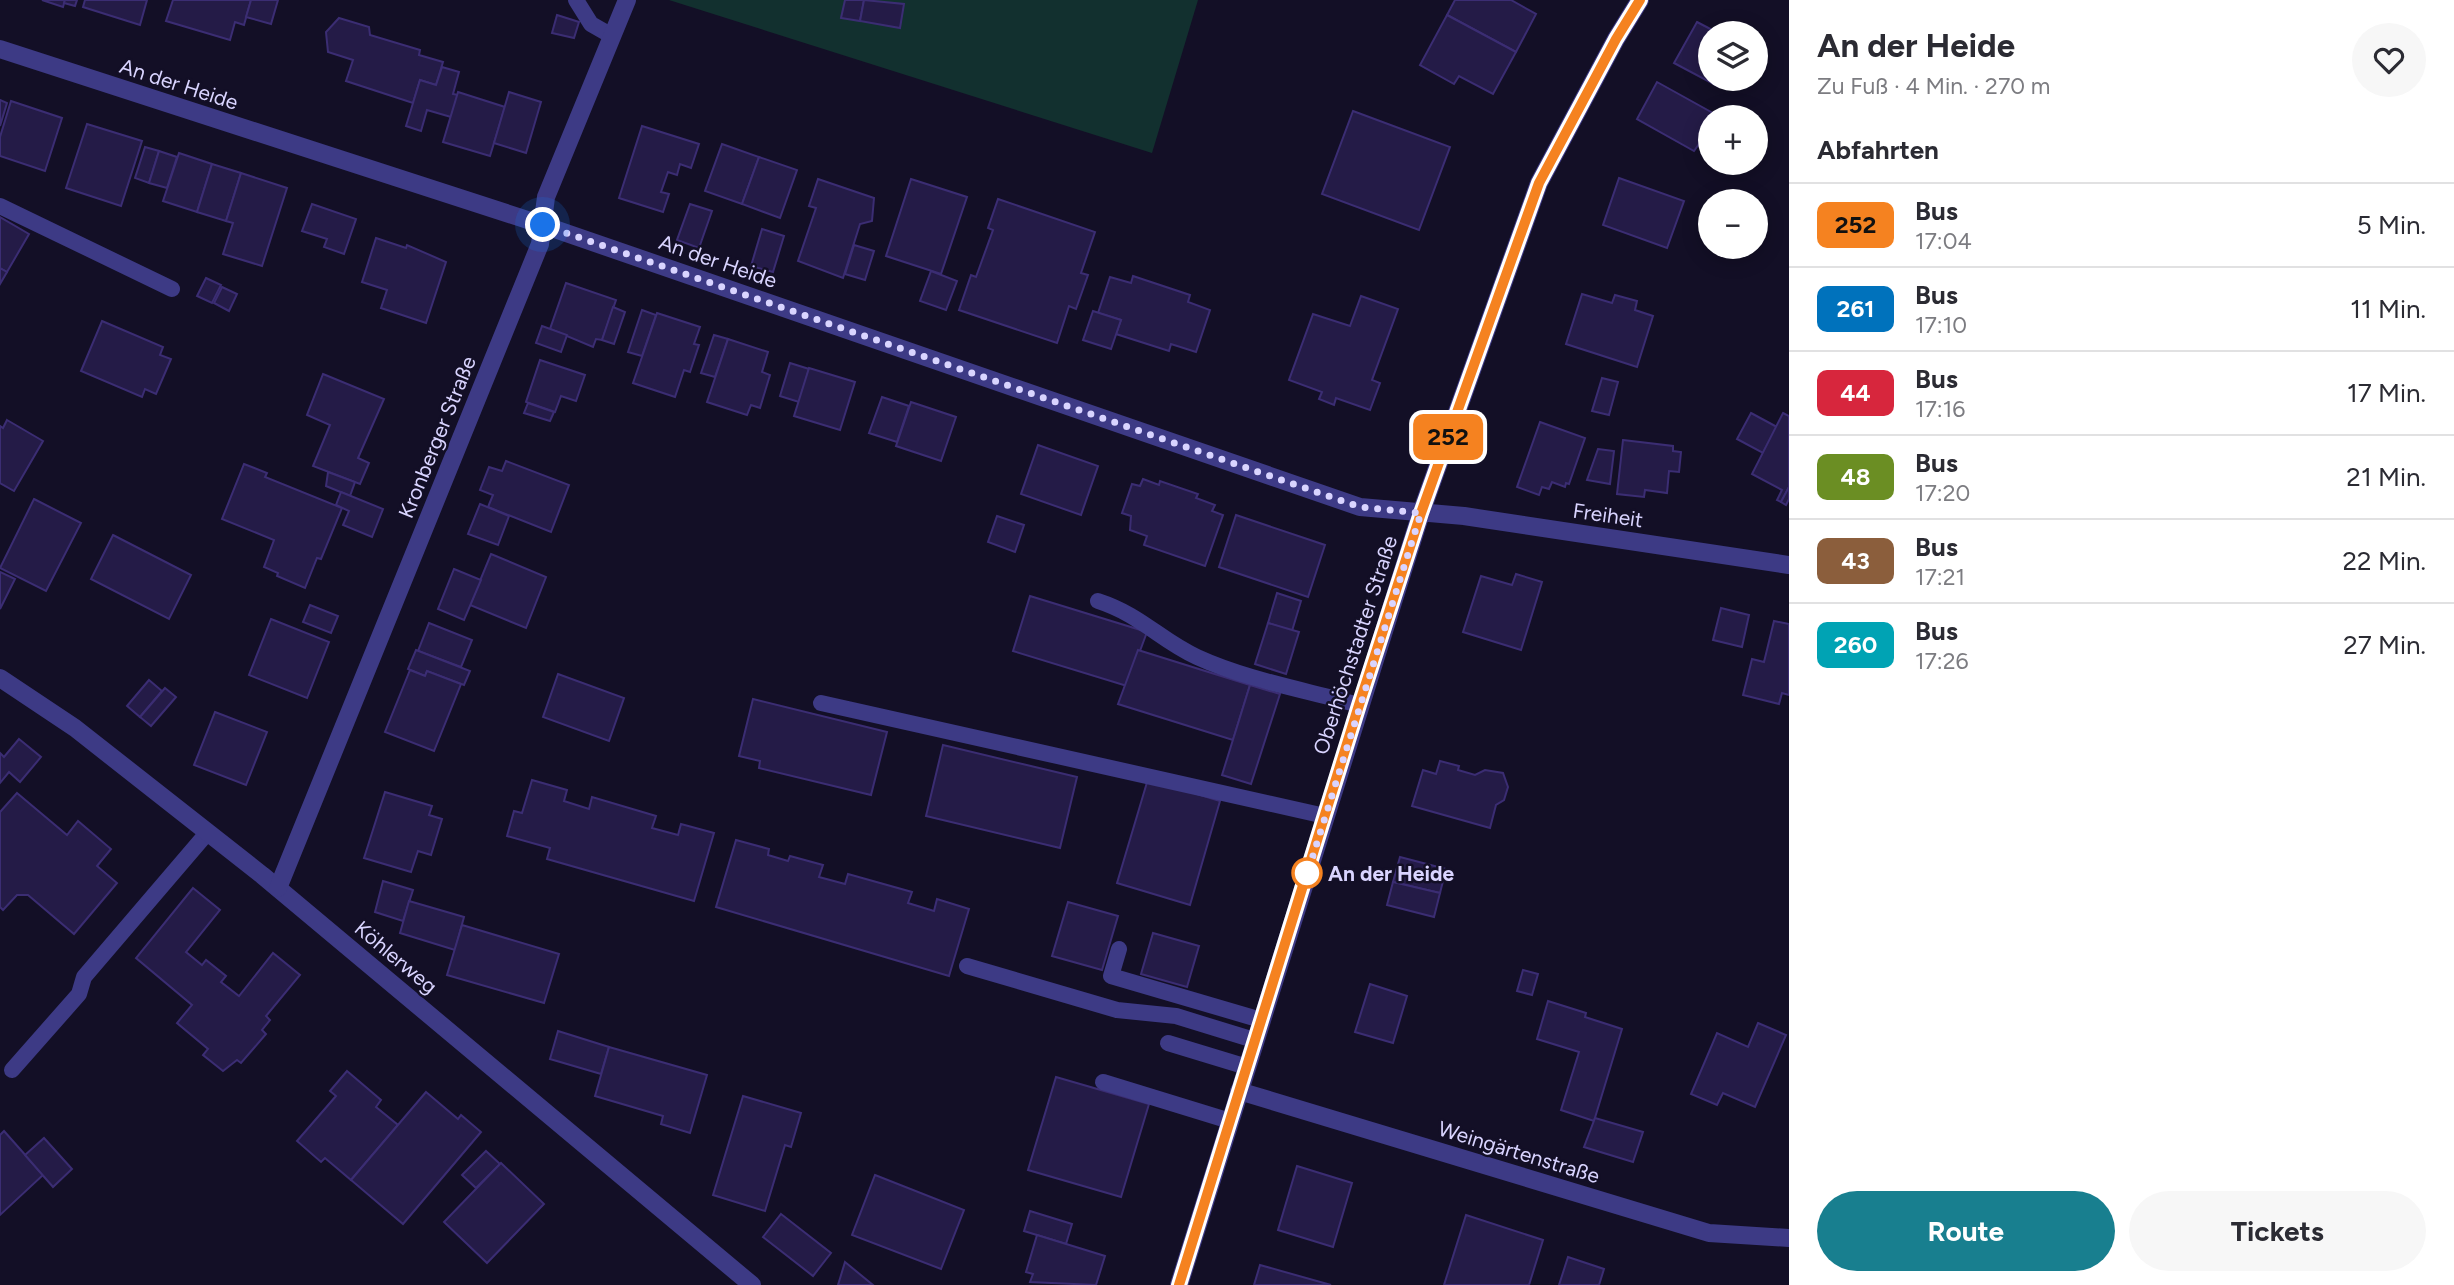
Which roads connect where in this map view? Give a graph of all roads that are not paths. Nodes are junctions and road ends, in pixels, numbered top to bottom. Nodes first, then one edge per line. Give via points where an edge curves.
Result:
1 (576, 0) edge
2 (627, 0) edge
3 (1640, 0) edge
4 (612, 36) junction
5 (0, 49) edge
6 (0, 206) edge
7 (543, 225) junction
8 (172, 289) dead end
9 (1421, 513) junction
10 (1789, 565) edge
11 (1098, 601) dead end
12 (0, 677) edge
13 (821, 703) dead end
14 (1359, 705) junction
15 (1325, 816) junction
16 (208, 832) junction
17 (278, 888) junction
18 (1119, 949) dead end
19 (967, 966) dead end
20 (1261, 1020) junction
21 (1254, 1041) junction
22 (1168, 1043) dead end
23 (1247, 1067) junction
24 (12, 1070) dead end
25 (1103, 1082) dead end
26 (1239, 1091) junction
27 (1230, 1121) junction
28 (1789, 1238) edge
29 (752, 1285) edge
30 (1179, 1285) edge

1 - 4 lane via 591,24
2 - 4 street, Kronberger Straße
3 - 9 street, Oberhöchstadter Straße via 1539,183
4 - 7 street, Kronberger Straße via 546,197
5 - 7 street, An der Heide
6 - 8 lane
7 - 9 street, An der Heide via 1360,507
7 - 17 street, Kronberger Straße via 540,244
9 - 10 street, Freiheit
9 - 14 street, Oberhöchstadter Straße
11 - 14 lane via 1126,610 1194,656 1223,668
12 - 16 street, Köhlerweg
13 - 15 lane
14 - 15 street, Oberhöchstadter Straße
15 - 20 street, Oberhöchstadter Straße
16 - 17 street, Köhlerweg
16 - 24 lane via 84,977 79,995
17 - 29 street, Köhlerweg
18 - 20 lane via 1111,976
19 - 21 lane via 1117,1010 1176,1016
20 - 21 street, Oberhöchstadter Straße
21 - 23 street, Oberhöchstadter Straße
22 - 23 lane
23 - 26 street, Oberhöchstadter Straße
25 - 27 lane
26 - 27 street, Oberhöchstadter Straße
26 - 28 street, Weingärtenstraße via 1709,1233
27 - 30 street, Oberhöchstadter Straße

